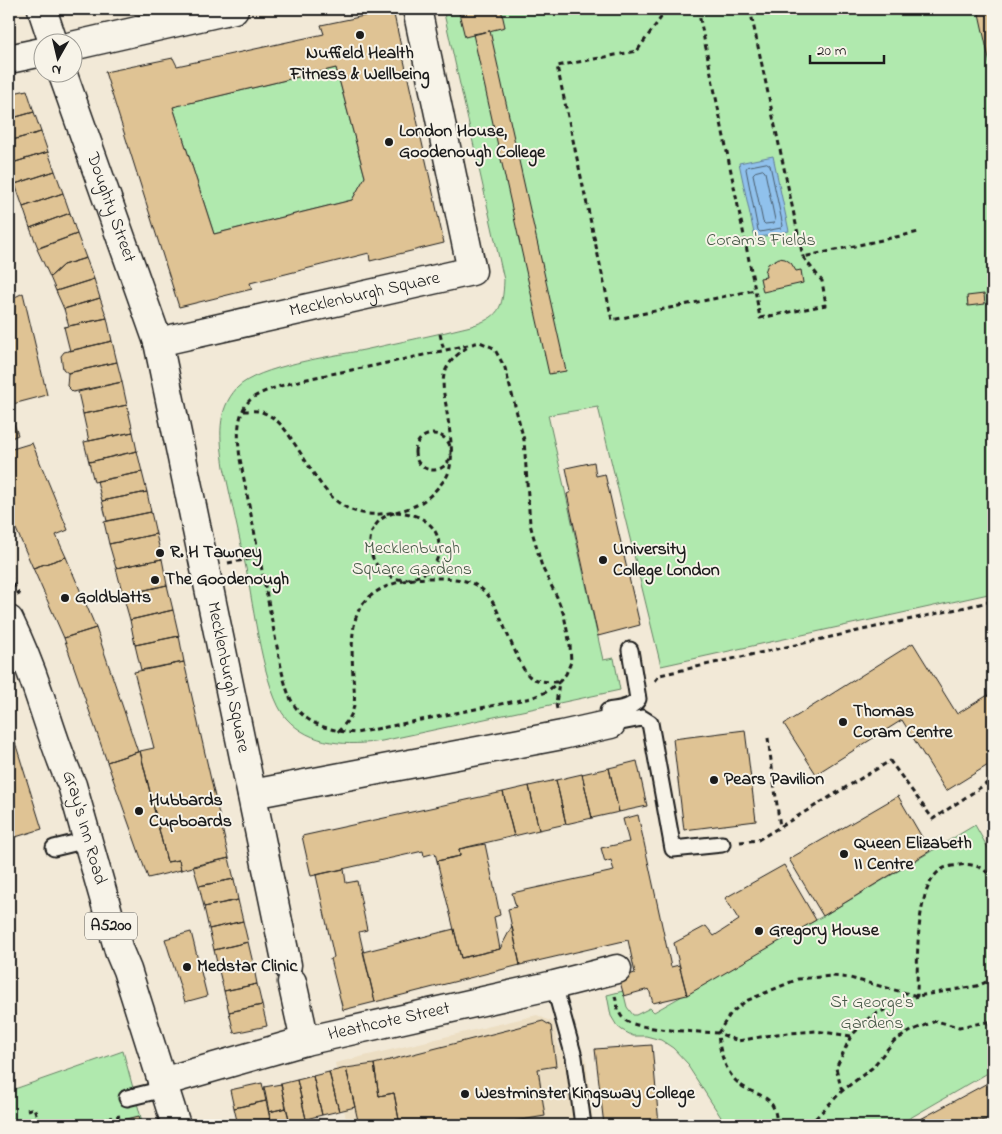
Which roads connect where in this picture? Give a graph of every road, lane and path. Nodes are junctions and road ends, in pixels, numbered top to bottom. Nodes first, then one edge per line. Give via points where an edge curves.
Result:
1 (42, 9) edge
2 (234, 9) edge
3 (417, 9) edge
4 (680, 9) edge
5 (698, 9) edge
6 (750, 9) edge
7 (665, 10) edge
8 (50, 32) edge
9 (82, 44) edge
10 (32, 54) edge
11 (9, 59) edge
12 (66, 82) edge
13 (919, 232) dead end
14 (803, 257) junction
15 (755, 290) junction
16 (440, 334) dead end
17 (158, 342) junction
18 (480, 342) junction
19 (444, 351) junction
20 (244, 411) junction
21 (452, 454) junction
22 (396, 512) junction
23 (410, 579) junction
24 (993, 601) edge
25 (9, 620) edge
26 (630, 650) dead end
27 (559, 682) junction
28 (655, 683) dead end
29 (611, 724) junction
30 (338, 732) junction
31 (562, 735) junction
32 (768, 738) dead end
33 (993, 779) edge
34 (252, 794) junction
35 (780, 827) junction
36 (87, 840) junction
37 (722, 844) joint
38 (54, 848) dead end
39 (993, 879) edge
40 (613, 970) joint
41 (993, 979) edge
42 (554, 985) junction
43 (917, 996) junction
44 (993, 1021) edge
45 (718, 1033) junction
46 (851, 1036) junction
47 (305, 1041) junction
48 (163, 1086) junction
49 (842, 1091) junction
50 (127, 1098) dead end
51 (27, 1110) dead end
52 (40, 1125) edge
53 (176, 1125) edge
54 (583, 1125) edge
55 (778, 1125) edge
56 (809, 1125) edge

1 - 8 street
2 - 9 street
3 - 17 street, Mecklenburgh Square via 472,271
4 - 7 path
5 - 15 path
6 - 14 path
7 - 15 path via 637,51 557,66 612,320
10 - 11 street
12 - 17 street, Doughty Street
13 - 14 path
14 - 15 path via 822,281 826,305 760,318
16 - 19 path
17 - 34 street, Mecklenburgh Square
18 - 19 path
18 - 21 path via 458,354 444,375 443,390
18 - 27 path via 494,348 501,358 524,440 530,524 542,567 564,615 570,645 571,662
19 - 20 path via 272,389 250,401
20 - 22 path via 261,411 284,427 322,488 336,502 357,513 381,515
20 - 30 path via 239,426 240,459 288,693 303,715
21 - 21 path via 444,438 433,434 420,438 415,450 417,462 431,470 442,468
21 - 22 path via 449,475 433,496
22 - 23 path via 376,525 371,535 370,552 385,574 399,580
22 - 23 path via 415,514 429,523 439,542 434,565
23 - 27 path via 452,578 483,589 501,616 521,664 530,676
23 - 30 path via 385,587 360,609 353,632 354,702 350,716
24 - 28 path via 660,675
25 - 36 street, Gray's Inn Road / A5200 via 72,786
26 - 29 lane via 638,699 631,706 608,710
27 - 30 path via 531,698 374,730
27 - 31 path via 556,704
29 - 31 street
29 - 37 lane via 642,718 650,723 673,849
31 - 34 street
32 - 35 path
33 - 35 path via 932,819 890,761
34 - 47 street, Mecklenburgh Square
35 - 37 path via 758,840
36 - 38 lane
36 - 48 street, Gray's Inn Road / A5200
39 - 43 path via 985,869 962,865 944,868 928,886 918,938
40 - 42 street, Heathcote Street
40 - 45 path via 619,1012 630,1024
41 - 43 path via 977,986
42 - 47 street, Heathcote Street
42 - 54 lane via 574,1057
43 - 45 path via 850,978 798,979 746,1001 731,1013
43 - 46 path via 871,1016
44 - 49 path via 959,1027 936,1021 913,1030 894,1042 872,1068
45 - 46 path via 738,1041 816,1031
45 - 55 path via 729,1071 735,1080 772,1104
46 - 49 path via 836,1068
47 - 48 street, Heathcote Street
48 - 50 lane
48 - 53 street, Gray's Inn Road / A5200
49 - 56 path
51 - 52 path via 34,1108

